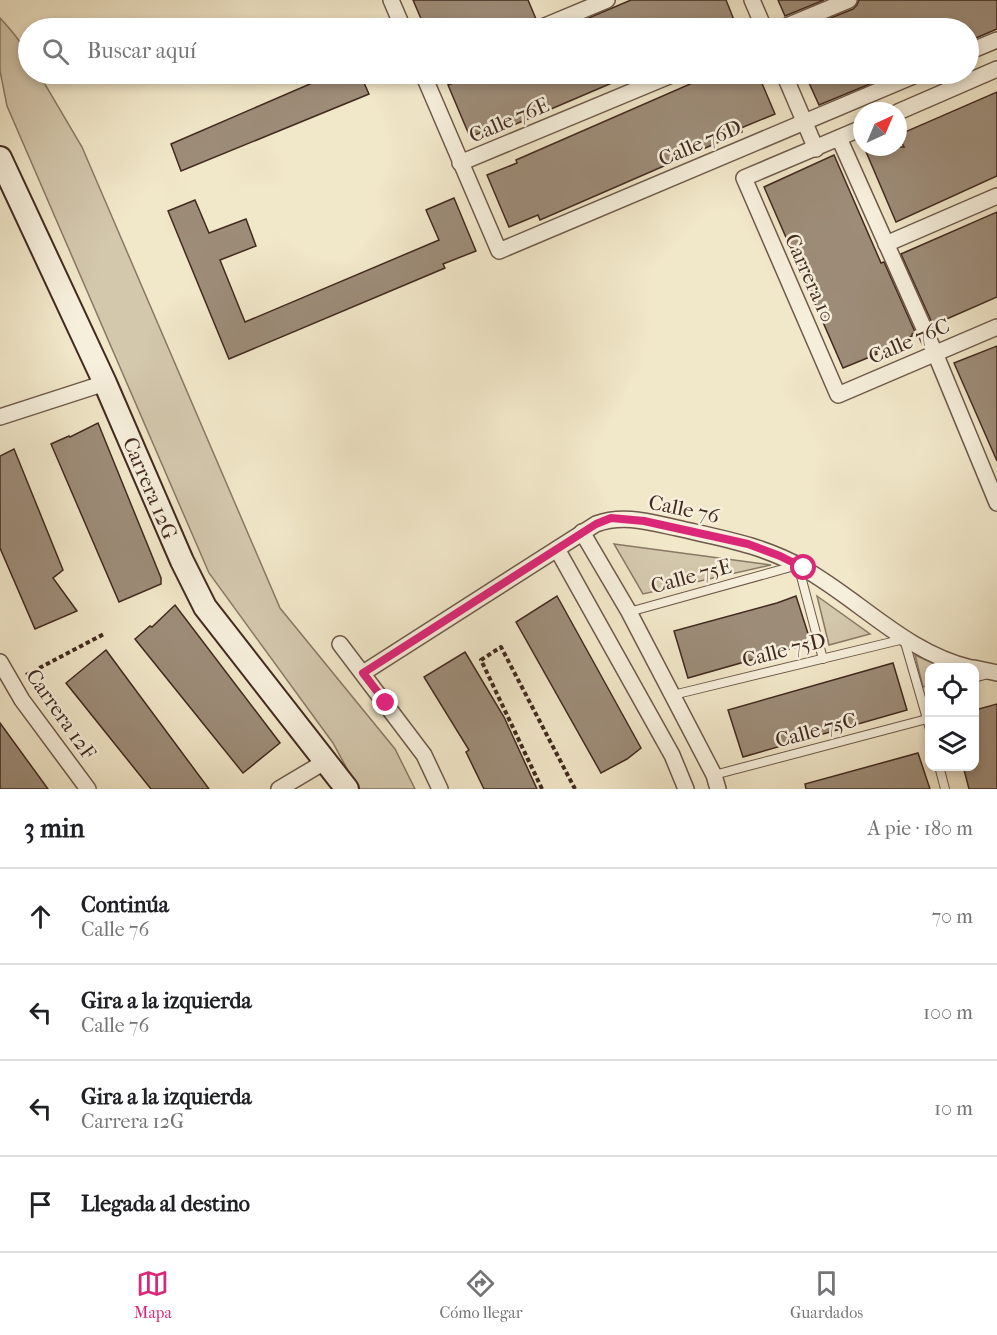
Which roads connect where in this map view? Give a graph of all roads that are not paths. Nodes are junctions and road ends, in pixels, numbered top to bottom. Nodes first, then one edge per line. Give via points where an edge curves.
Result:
1 (391, 0) edge
2 (607, 0) edge
3 (752, 0) edge
4 (849, 0) edge
5 (399, 18) edge
6 (564, 18) edge
7 (760, 18) edge
8 (806, 18) edge
9 (997, 40) edge
10 (979, 48) edge
11 (997, 69) edge
12 (979, 77) edge
13 (431, 84) edge
14 (650, 84) edge
15 (788, 84) edge
16 (894, 84) edge
17 (962, 84) edge
18 (907, 108) edge
19 (804, 122) junction
20 (853, 132) edge
21 (840, 138) junction
22 (816, 148) junction
23 (0, 158) edge
24 (460, 164) junction
25 (997, 196) edge
26 (886, 244) junction
27 (997, 327) edge
28 (935, 353) junction
29 (105, 383) junction
30 (838, 394) joint
31 (0, 417) edge
32 (997, 503) edge
33 (582, 532) junction
34 (557, 549) junction
35 (798, 565) junction
36 (629, 612) junction
37 (904, 639) junction
38 (340, 644) dead end
39 (824, 659) junction
40 (0, 662) edge
41 (954, 663) edge
42 (979, 669) edge
43 (363, 673) junction
44 (995, 673) edge
45 (979, 677) edge
46 (925, 692) edge
47 (920, 693) junction
48 (673, 695) junction
49 (926, 717) edge
50 (925, 720) edge
51 (326, 761) junction
52 (940, 771) edge
53 (716, 782) edge
54 (88, 789) edge
55 (279, 789) edge
56 (347, 789) edge
57 (440, 789) edge
58 (686, 789) edge
59 (945, 789) edge

1 - 5 street
2 - 6 street
3 - 7 street
4 - 8 street
9 - 10 street
11 - 12 street
13 - 24 street
14 - 24 street, Calle 76E
15 - 19 street
16 - 19 street, Calle 76D
17 - 18 street
19 - 22 street
19 - 24 street, Calle 76D via 499,251
20 - 21 street
21 - 22 street
21 - 26 street
22 - 30 street, Carrera 10 via 744,178
23 - 29 street, Carrera 12G
25 - 26 street
26 - 28 street
27 - 28 street, Calle 76C
28 - 30 street, Calle 76C
28 - 32 street
29 - 31 street
29 - 51 street, Carrera 12G via 205,607
33 - 34 street, Calle 76
33 - 35 street, Calle 76 via 611,518 644,521 748,544
33 - 36 street
34 - 43 street, Calle 76
34 - 58 street via 672,755
35 - 36 lane, Calle 75E
35 - 37 street, Calle 76
35 - 39 lane
36 - 48 street
37 - 39 lane, Calle 75D
37 - 41 street, Calle 76
37 - 47 lane
38 - 43 street
39 - 48 lane, Calle 75D
40 - 54 street, Carrera 12F via 22,700
42 - 44 street, Calle 76
43 - 57 street via 424,755
44 - 45 lane
46 - 47 lane
47 - 49 lane
48 - 53 street
50 - 53 lane, Calle 75C
51 - 55 street
51 - 56 street, Carrera 12G
52 - 59 lane

